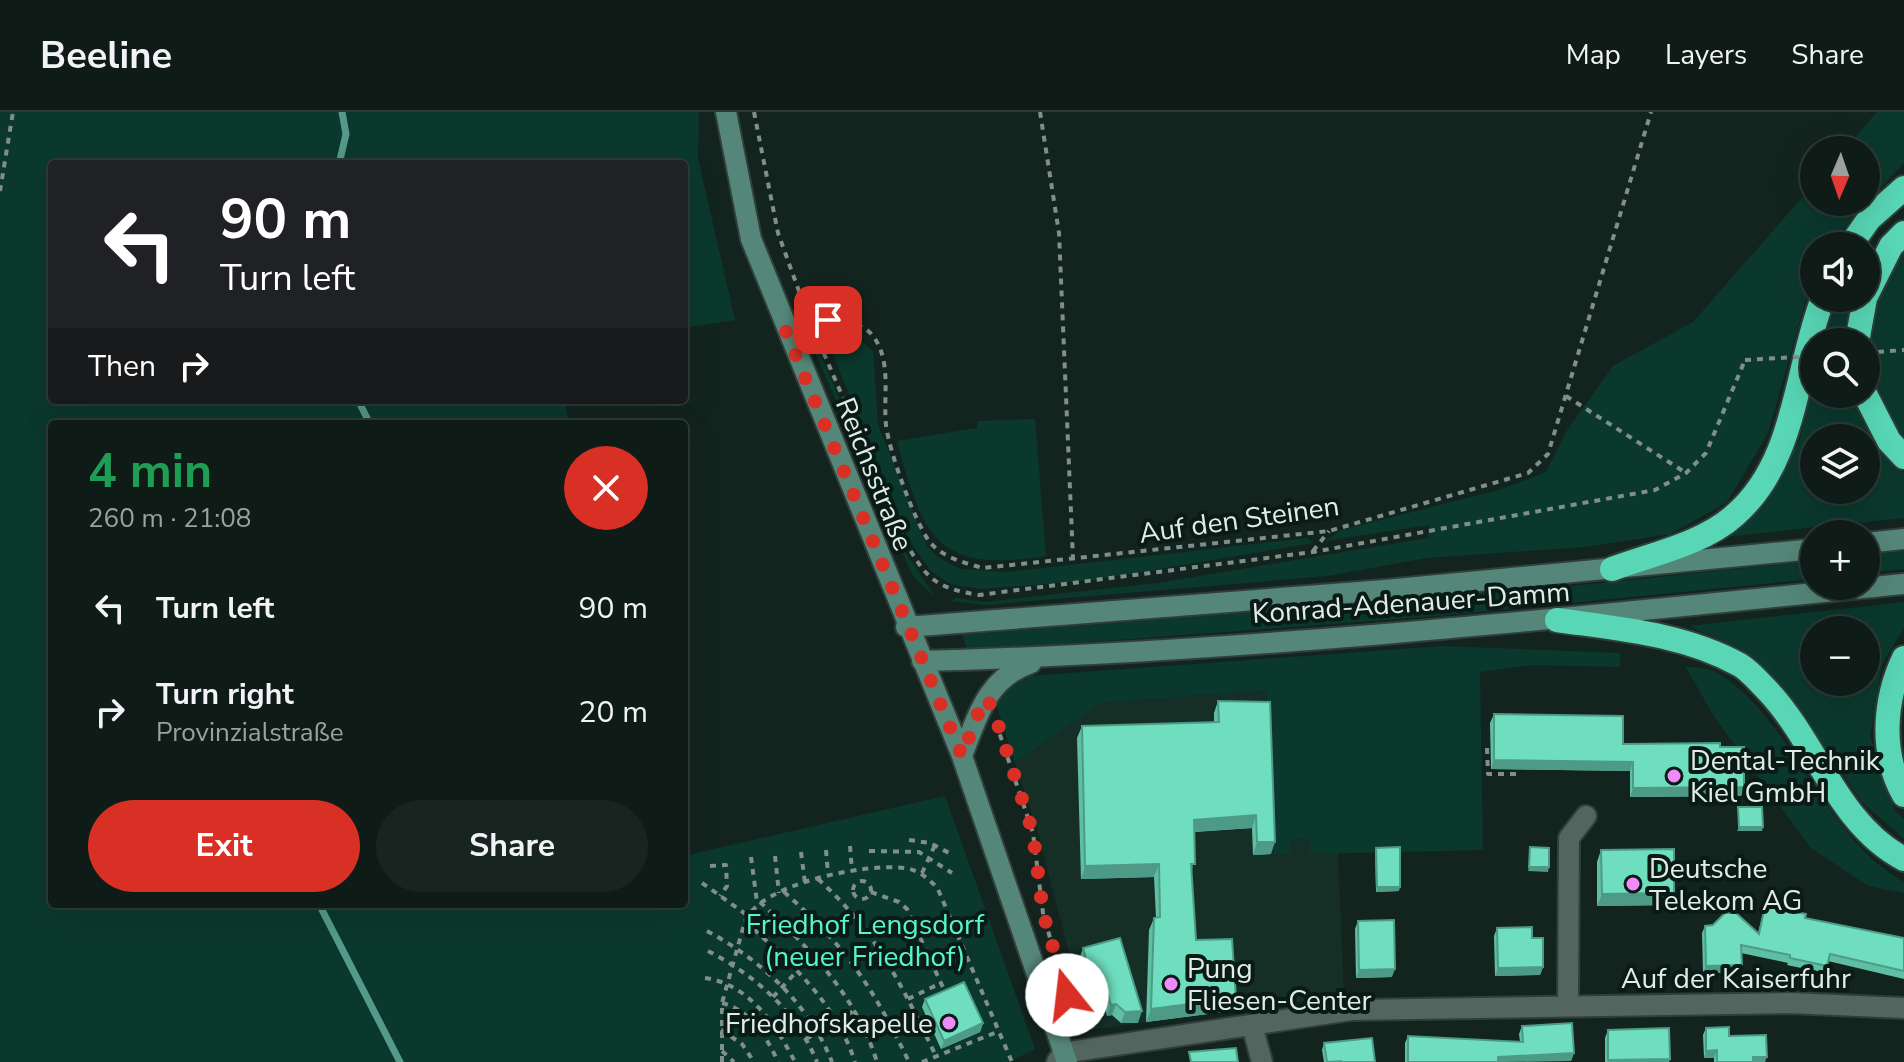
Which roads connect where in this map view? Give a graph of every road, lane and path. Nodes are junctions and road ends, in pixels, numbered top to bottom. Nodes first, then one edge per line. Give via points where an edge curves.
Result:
1 (13, 112) edge
2 (726, 112) edge
3 (754, 112) edge
4 (1040, 112) edge
5 (1651, 112) edge
6 (1904, 188) edge
7 (0, 191) edge
8 (1860, 232) edge
9 (1904, 233) edge
10 (1880, 268) edge
11 (1819, 312) edge
12 (809, 319) junction
13 (784, 327) junction
14 (1904, 350) edge
15 (1880, 351) edge
16 (1800, 357) edge
17 (1566, 396) junction
18 (1872, 408) edge
19 (1904, 457) edge
20 (1686, 473) junction
21 (1329, 531) junction
22 (1904, 539) edge
23 (1880, 542) edge
24 (1800, 550) edge
25 (1313, 552) junction
26 (1073, 559) junction
27 (1612, 569) junction
28 (1904, 584) edge
29 (1557, 620) junction
30 (906, 627) junction
31 (1046, 658) junction
32 (1904, 658) edge
33 (922, 661) junction
34 (984, 698) junction
35 (1487, 748) dead end
36 (962, 756) junction
37 (1520, 774) edge
38 (1904, 795) edge
39 (1586, 816) dead end
40 (909, 840) dead end
41 (935, 845) junction
42 (850, 846) dead end
43 (826, 850) dead end
44 (869, 851) dead end
45 (801, 852) dead end
46 (951, 854) dead end
47 (775, 856) dead end
48 (751, 857) dead end
49 (931, 857) junction
50 (1904, 859) edge
51 (710, 866) dead end
52 (852, 871) junction
53 (859, 871) junction
54 (922, 873) junction
55 (952, 873) dead end
56 (828, 874) junction
57 (818, 879) junction
58 (860, 881) junction
59 (702, 883) dead end
60 (805, 883) junction
61 (781, 892) junction
62 (871, 892) junction
63 (720, 896) junction
64 (758, 902) junction
65 (746, 918) junction
66 (707, 931) dead end
67 (736, 947) junction
68 (708, 951) dead end
69 (732, 964) junction
70 (798, 970) junction
71 (1061, 974) dead end
72 (705, 978) dead end
73 (726, 983) junction
74 (941, 983) junction
75 (783, 987) junction
76 (947, 996) edge
77 (773, 997) junction
78 (908, 999) junction
79 (722, 1003) junction
80 (1568, 1006) junction
81 (1904, 1008) edge
82 (854, 1011) junction
83 (836, 1020) junction
84 (1252, 1025) junction
85 (721, 1030) junction
86 (818, 1032) junction
87 (997, 1032) junction
88 (806, 1039) junction
89 (722, 1051) junction
90 (936, 1056) junction
91 (1062, 1059) edge
92 (722, 1062) edge
93 (734, 1062) edge
94 (754, 1062) edge
95 (778, 1062) edge
96 (795, 1062) edge
97 (817, 1062) edge
98 (832, 1062) edge
99 (855, 1062) edge
100 (877, 1062) edge
101 (909, 1062) edge
102 (922, 1062) edge
103 (1012, 1062) edge
104 (1262, 1062) edge

1 - 7 path
2 - 13 main road, Reichsstraße via 751,239
3 - 12 path via 778,233
4 - 26 path via 1059,233
5 - 17 path, Auf den Steinen
6 - 8 highway
9 - 10 highway
11 - 27 highway via 1786,433 1765,482 1734,516 1702,535
12 - 13 path, Auf den Steinen
12 - 25 path via 905,541 922,571 946,589 979,595
12 - 26 path, Auf den Steinen via 847,321 871,333 884,358 886,427 930,542 954,560 983,568
13 - 30 main road, Reichsstraße
14 - 15 path
16 - 20 path, bridge via 1745,360 1706,453
17 - 20 path
17 - 21 path, Auf den Steinen via 1548,454 1528,473
18 - 19 highway
20 - 25 path via 1655,490
21 - 25 path
21 - 26 path, Auf den Steinen
22 - 23 main road
24 - 27 main road, Konrad-Adenauer-Damm
27 - 30 main road, Konrad-Adenauer-Damm
28 - 29 main road, Konrad-Adenauer-Damm
29 - 31 main road, Konrad-Adenauer-Damm
29 - 50 highway via 1681,639 1743,666 1789,714 1838,796 1888,851
30 - 33 main road, Reichsstraße
31 - 33 main road, Konrad-Adenauer-Damm
31 - 34 main road via 1012,670
32 - 38 highway via 1894,678 1887,718 1888,750
33 - 36 main road, Reichsstraße
34 - 36 main road
34 - 71 path via 992,706 1033,833 1043,913
35 - 37 path via 1488,774
36 - 91 main road, Reichsstraße
39 - 80 street via 1569,838
40 - 41 path
41 - 46 path
41 - 49 path
42 - 52 path
43 - 56 path
44 - 49 path via 906,850
45 - 60 path
47 - 61 path
48 - 64 path
49 - 54 path
49 - 55 path
51 - 63 path via 726,865 727,886
52 - 53 path
52 - 56 path
53 - 54 path via 905,868
53 - 58 path
54 - 87 path via 937,887
56 - 57 path
57 - 60 path
57 - 78 path via 872,936
58 - 62 path via 868,883
58 - 62 path via 853,886 855,897 866,899
59 - 63 path
60 - 61 path
61 - 64 path
61 - 101 path via 823,926 852,959
62 - 74 path via 907,909
63 - 65 path
64 - 65 path
64 - 82 path via 811,949
65 - 67 path
65 - 70 path
66 - 67 path
67 - 69 path
67 - 75 path
68 - 69 path
69 - 73 path
69 - 77 path
70 - 75 path
70 - 83 path
72 - 73 path
73 - 79 path
73 - 96 path via 757,1006
74 - 76 path
74 - 78 path
75 - 77 path
75 - 86 path
77 - 88 path
78 - 90 path
79 - 85 path
79 - 95 path via 753,1023
80 - 81 street, Auf der Kaiserfuhr via 1790,1003
80 - 84 street, Auf der Kaiserfuhr via 1351,1010
82 - 83 path
82 - 100 path
83 - 86 path
83 - 99 path
84 - 91 street, Auf der Kaiserfuhr
84 - 104 street
85 - 89 path
85 - 94 path via 742,1044
86 - 88 path
86 - 98 path
87 - 90 path
87 - 103 path
88 - 97 path
89 - 92 path
89 - 93 path
90 - 102 path

